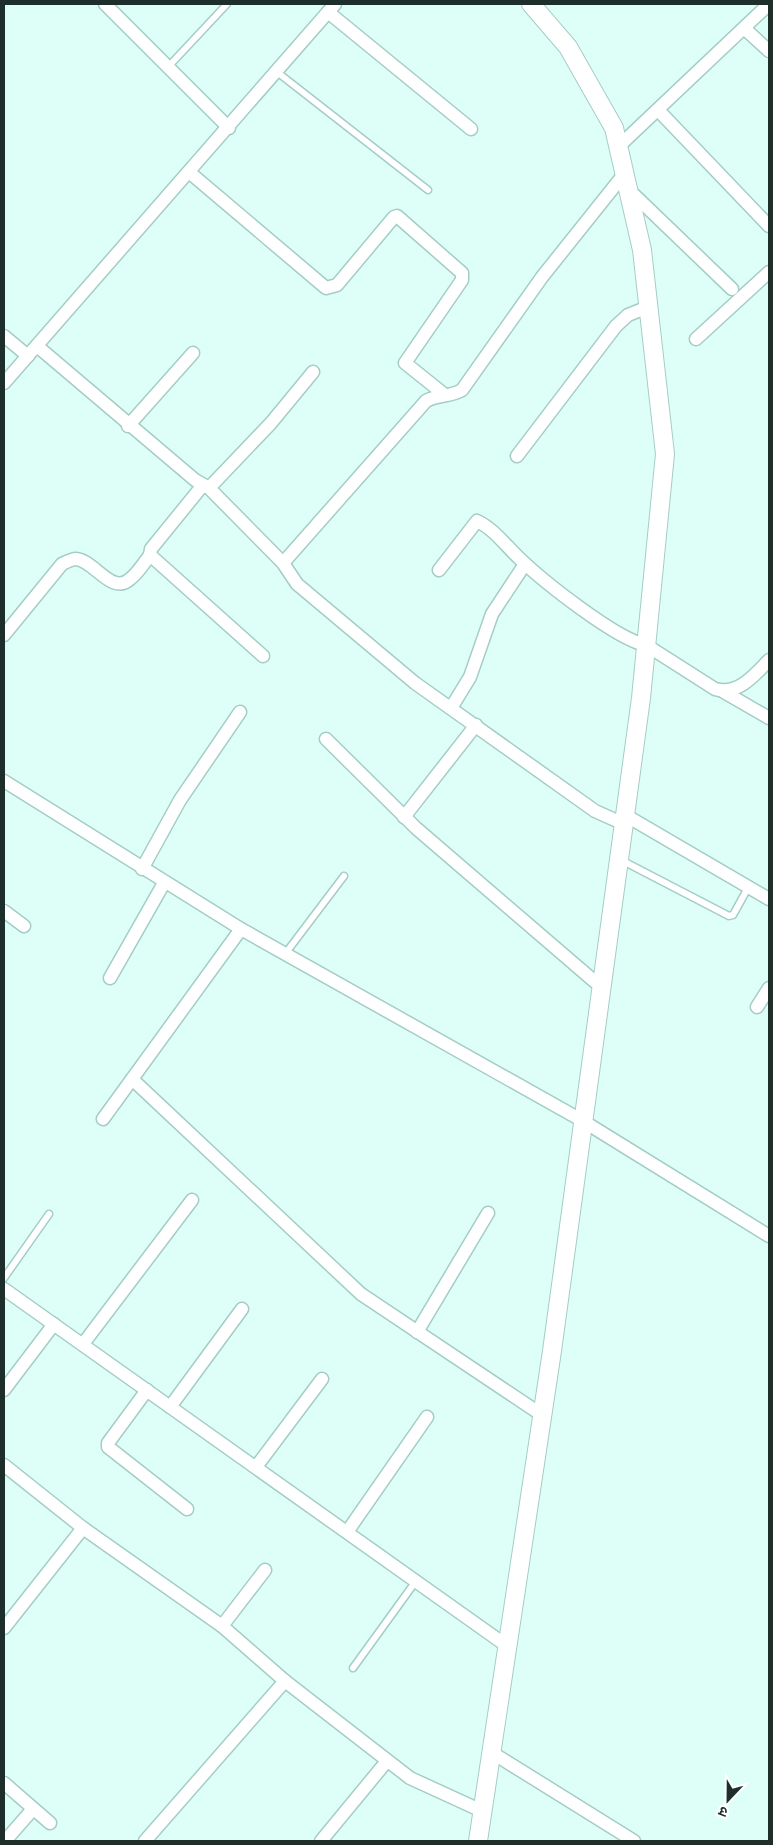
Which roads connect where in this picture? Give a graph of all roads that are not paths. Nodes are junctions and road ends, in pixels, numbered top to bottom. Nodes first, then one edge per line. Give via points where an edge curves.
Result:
1 (105, 4) edge
2 (227, 4) edge
3 (531, 4) edge
4 (769, 4) edge
5 (332, 8) edge
6 (745, 29) junction
7 (769, 51) edge
8 (168, 67) junction
9 (277, 72) junction
10 (658, 110) junction
11 (229, 128) junction
12 (471, 129) dead end
13 (618, 147) junction
14 (189, 172) junction
15 (627, 181) junction
16 (428, 190) dead end
17 (769, 226) edge
18 (769, 272) edge
19 (732, 289) dead end
20 (648, 307) junction
21 (4, 336) edge
22 (696, 339) dead end
23 (37, 346) junction
24 (193, 353) dead end
25 (28, 356) junction
26 (313, 372) dead end
27 (4, 383) edge
28 (445, 395) junction
29 (128, 426) junction
30 (517, 456) dead end
31 (206, 486) junction
32 (150, 555) junction
33 (283, 563) junction
34 (525, 564) junction
35 (439, 570) dead end
36 (4, 635) edge
37 (646, 645) junction
38 (263, 656) dead end
39 (769, 660) edge
40 (724, 692) junction
41 (451, 708) junction
42 (240, 712) dead end
43 (769, 718) edge
44 (476, 726) junction
45 (326, 739) dead end
46 (4, 781) edge
47 (404, 817) junction
48 (624, 819) junction
49 (619, 859) junction
50 (142, 869) junction
51 (344, 876) dead end
52 (164, 883) junction
53 (749, 886) junction
54 (769, 899) edge
55 (4, 911) edge
56 (24, 926) dead end
57 (242, 929) junction
58 (285, 954) junction
59 (110, 978) dead end
60 (602, 987) junction
61 (769, 988) edge
62 (757, 1007) dead end
63 (132, 1079) junction
64 (103, 1119) dead end
65 (583, 1121) junction
66 (192, 1200) dead end
67 (488, 1213) dead end
68 (49, 1214) dead end
69 (769, 1236) edge
70 (4, 1278) edge
71 (5, 1293) edge
72 (242, 1309) dead end
73 (54, 1324) junction
74 (417, 1332) junction
75 (83, 1344) junction
76 (322, 1379) dead end
77 (4, 1390) edge
78 (147, 1390) junction
79 (170, 1407) junction
80 (542, 1415) junction
81 (428, 1417) dead end
82 (4, 1466) edge
83 (256, 1467) junction
84 (187, 1509) dead end
85 (83, 1528) junction
86 (347, 1532) junction
87 (265, 1570) dead end
88 (416, 1581) junction
89 (222, 1626) junction
90 (4, 1628) edge
91 (507, 1646) junction
92 (353, 1668) dead end
93 (285, 1681) junction
94 (491, 1752) junction
95 (387, 1761) junction
96 (4, 1783) edge
97 (33, 1809) junction
98 (482, 1810) junction
99 (50, 1823) dead end
100 (4, 1841) edge
101 (145, 1841) edge
102 (321, 1841) edge
103 (478, 1841) edge
104 (634, 1841) edge

1 - 8 street
2 - 8 lane
3 - 13 street via 568,47 614,128
4 - 6 street
5 - 9 street
5 - 12 street
6 - 7 street
6 - 10 street
8 - 11 street
9 - 11 street
9 - 16 lane
10 - 13 street
10 - 17 street
11 - 14 street
13 - 15 street
14 - 23 street
14 - 28 street via 326,288 337,285 397,216 455,266 462,273 462,280 405,363
15 - 19 street
15 - 20 street via 642,250
15 - 28 street via 542,277 462,390
18 - 22 street
20 - 30 street via 628,315 616,326
20 - 37 street via 665,454
21 - 25 street
23 - 25 street
23 - 29 street
24 - 29 street
25 - 27 street
26 - 31 street via 271,423
28 - 33 street via 426,400
29 - 31 street via 194,480
31 - 32 street via 151,549
31 - 33 street
32 - 36 street via 129,581 122,584 108,580 86,561 74,559 62,564
32 - 38 street
33 - 41 street via 297,584 415,683
34 - 35 street via 477,521
34 - 37 street via 626,639
34 - 41 street via 492,614 470,677
37 - 40 street
37 - 48 street
39 - 40 street via 743,684
40 - 43 street
41 - 44 street
42 - 50 street via 180,800
44 - 47 street
44 - 48 street via 595,811
45 - 47 street
46 - 50 street
47 - 60 street
48 - 49 street
48 - 53 street
49 - 53 lane via 729,916 733,915
49 - 60 street
50 - 52 street
51 - 58 lane
52 - 57 street
52 - 59 street
53 - 54 street
55 - 56 street
57 - 58 street
57 - 63 street
58 - 65 street
60 - 65 street
61 - 62 street
63 - 64 street
63 - 74 street via 361,1294
65 - 69 street
65 - 80 street
66 - 75 street
67 - 74 street
68 - 70 lane
71 - 73 street
72 - 79 street
73 - 75 street
73 - 77 street
74 - 80 street
75 - 78 street
76 - 83 street
78 - 79 street
78 - 84 street via 108,1442 108,1447
79 - 83 street
80 - 91 street
81 - 86 street
82 - 85 street
83 - 86 street
85 - 89 street
85 - 90 street
86 - 88 street
87 - 89 street
88 - 91 street
88 - 92 lane
89 - 93 street
91 - 94 street
93 - 95 street
93 - 101 street
94 - 98 street
94 - 104 street
95 - 98 street via 410,1778
95 - 102 street
96 - 97 street
97 - 99 street
97 - 100 street
98 - 103 street

